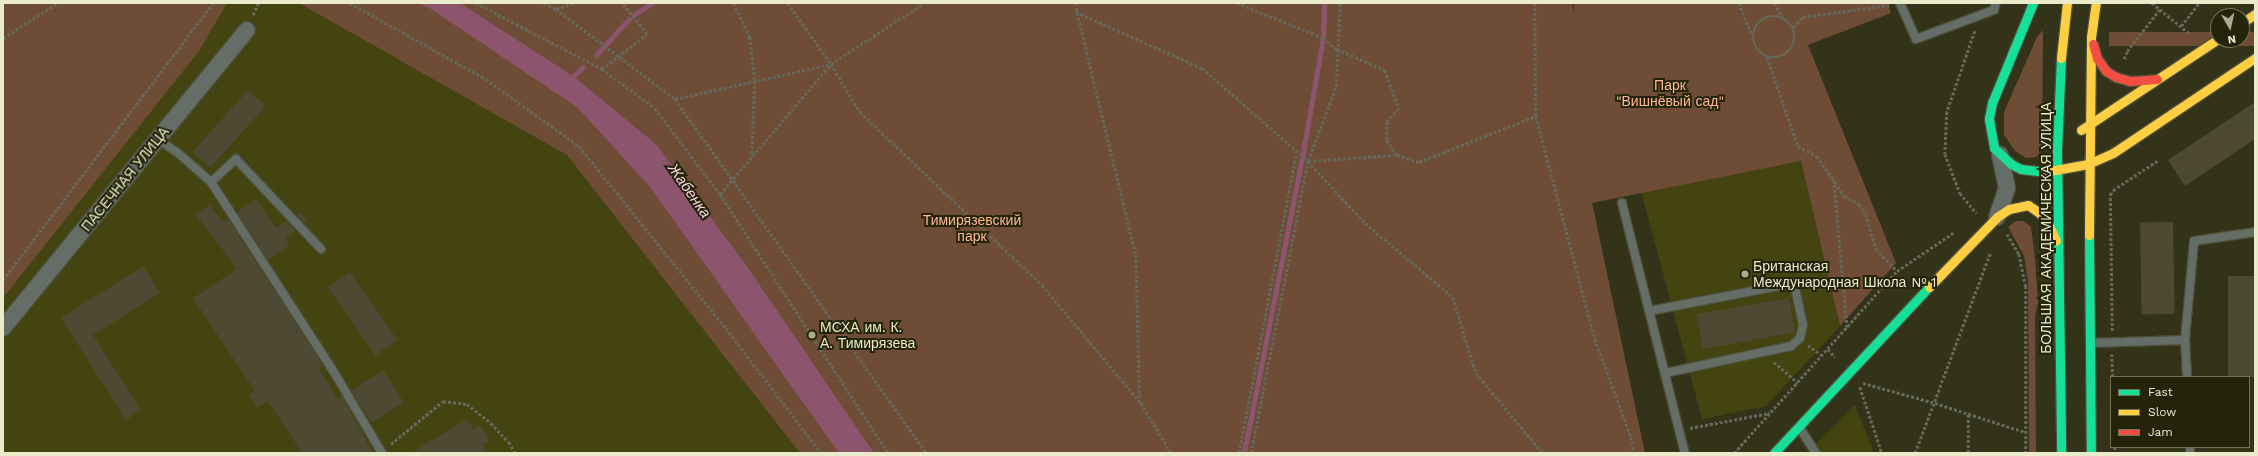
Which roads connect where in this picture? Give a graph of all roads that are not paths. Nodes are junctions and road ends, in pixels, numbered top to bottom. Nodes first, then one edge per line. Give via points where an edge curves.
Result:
1 (1996, 3) edge
2 (2033, 3) edge
3 (2067, 3) edge
4 (2096, 3) edge
5 (1896, 4) edge
6 (247, 30) dead end
7 (2091, 37) junction
8 (2210, 44) edge
9 (2255, 58) edge
10 (2158, 78) junction
11 (2089, 124) junction
12 (158, 139) junction
13 (2057, 150) junction
14 (2000, 155) junction
15 (2088, 164) junction
16 (2057, 171) junction
17 (211, 182) junction
18 (1622, 203) dead end
19 (2001, 224) junction
20 (2255, 232) edge
21 (321, 249) dead end
22 (2059, 251) junction
23 (1649, 311) junction
24 (3, 328) edge
25 (2185, 340) junction
26 (2090, 344) junction
27 (1665, 373) junction
28 (2187, 376) edge
29 (1799, 426) junction
30 (382, 452) edge
31 (1686, 453) edge
32 (1774, 453) edge
33 (1816, 453) edge
34 (2061, 453) edge
35 (2091, 453) edge

1 - 5 lane via 1994,10 1916,39
2 - 14 main road via 1992,103 1989,119 1991,138
3 - 13 main road, БОЛЬШАЯ АКАДЕМИЧЕСКАЯ УЛИЦА via 2062,34
4 - 7 main road
6 - 12 street, ПАСЕЧНАЯ УЛИЦА
7 - 10 main road via 2097,58 2106,71 2130,81
7 - 11 main road
8 - 10 main road
9 - 15 main road via 2113,153
10 - 11 main road
11 - 13 main road
11 - 15 main road
12 - 17 lane
12 - 24 street, ПАСЕЧНАЯ УЛИЦА
13 - 16 main road, БОЛЬШАЯ АКАДЕМИЧЕСКАЯ УЛИЦА
14 - 16 main road via 2021,169 2033,172
14 - 19 street via 2007,188
15 - 16 main road
15 - 26 main road
16 - 22 main road, БОЛЬШАЯ АКАДЕМИЧЕСКАЯ УЛИЦА
17 - 21 lane via 236,159
17 - 30 lane via 332,368
18 - 23 lane
19 - 22 main road via 2019,205 2028,205 2045,217
19 - 29 main road via 1848,371
20 - 25 lane via 2194,241
22 - 34 main road, БОЛЬШАЯ АКАДЕМИЧЕСКАЯ УЛИЦА
23 - 27 lane
23 - 27 lane via 1794,283 1803,325 1800,338 1791,346
25 - 26 lane
25 - 28 lane
26 - 35 main road
27 - 31 lane
29 - 32 main road
29 - 33 lane

